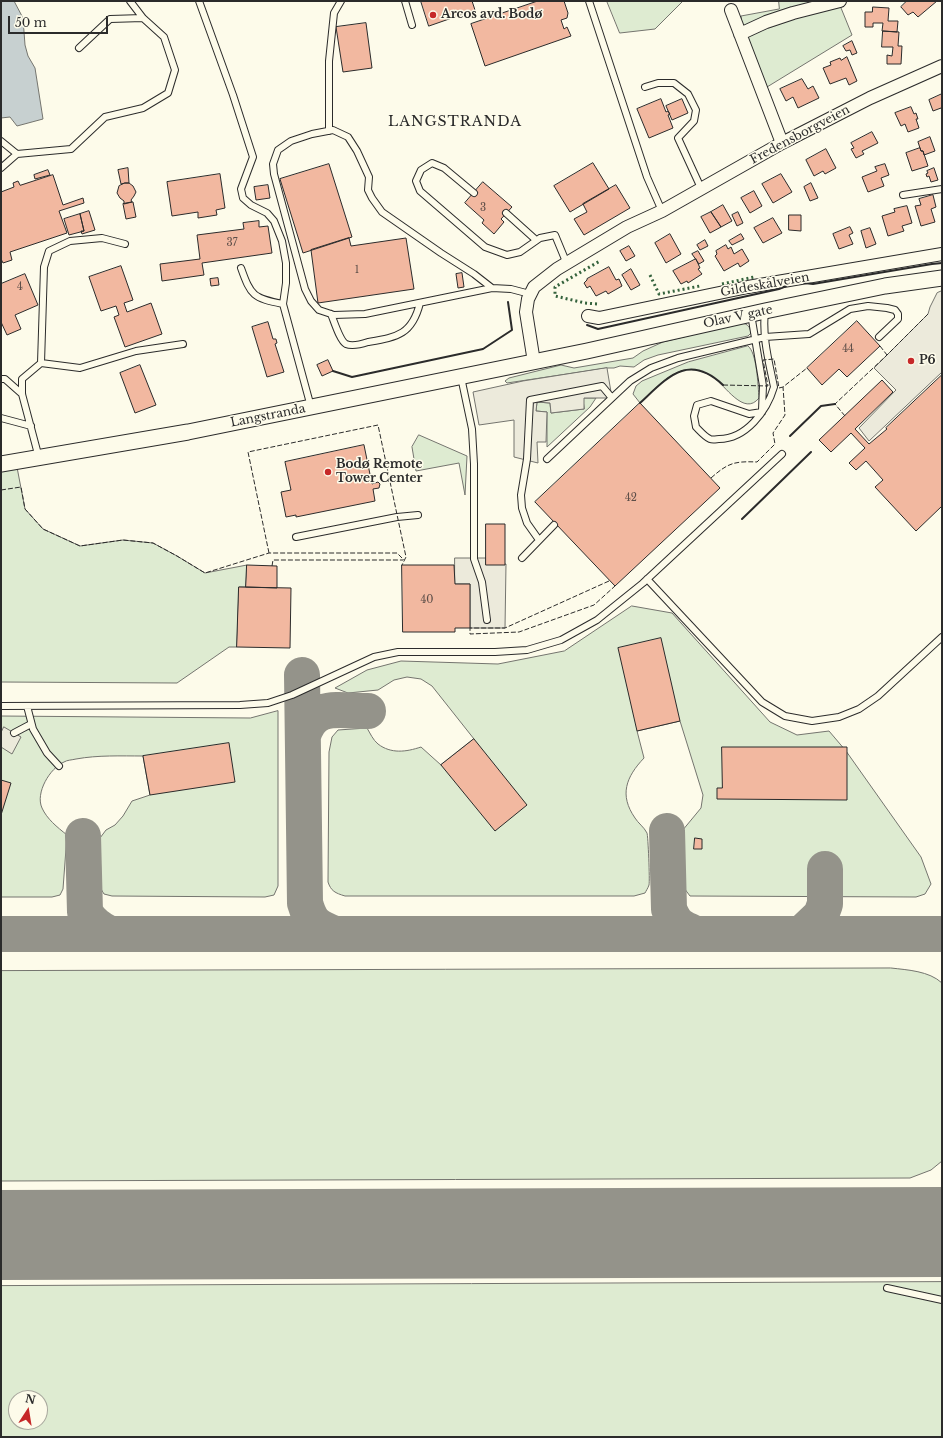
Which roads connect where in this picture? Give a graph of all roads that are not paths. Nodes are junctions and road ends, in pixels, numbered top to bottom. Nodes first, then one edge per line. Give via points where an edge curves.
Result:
1 (130, 1) edge
2 (199, 1) edge
3 (341, 1) edge
4 (405, 1) edge
5 (589, 1) edge
6 (840, 1) edge
7 (731, 10) dead end
8 (143, 18) junction
9 (412, 24) dead end
10 (740, 34) junction
11 (79, 48) dead end
12 (942, 66) edge
13 (645, 87) dead end
14 (330, 131) junction
15 (1, 141) edge
16 (782, 143) junction
17 (17, 154) junction
18 (1, 168) edge
19 (701, 188) junction
20 (942, 189) edge
21 (474, 193) dead end
22 (903, 195) dead end
23 (662, 210) junction
24 (506, 213) dead end
25 (536, 240) junction
26 (125, 244) dead end
27 (942, 254) edge
28 (567, 264) junction
29 (241, 268) dead end
30 (942, 278) edge
31 (492, 288) junction
32 (530, 294) junction
33 (420, 303) junction
34 (283, 304) junction
35 (758, 313) junction
36 (331, 314) junction
37 (588, 316) dead end
38 (879, 336) dead end
39 (765, 337) junction
40 (755, 339) junction
41 (183, 344) dead end
42 (534, 362) junction
43 (41, 364) junction
44 (461, 377) junction
45 (1, 379) edge
46 (22, 394) junction
47 (612, 398) junction
48 (311, 407) junction
49 (762, 412) junction
50 (1, 418) edge
51 (30, 426) junction
52 (782, 454) dead end
53 (39, 458) junction
54 (547, 459) dead end
55 (1, 464) edge
56 (418, 515) dead end
57 (554, 525) dead end
58 (296, 537) dead end
59 (539, 540) junction
60 (522, 558) dead end
61 (647, 579) junction
62 (487, 620) dead end
63 (942, 637) edge
64 (1, 706) edge
65 (27, 706) junction
66 (32, 724) junction
67 (14, 733) dead end
68 (59, 766) dead end
69 (887, 1288) dead end
70 (942, 1300) edge

1 - 8 lane
2 - 34 lane via 253,157 241,189 243,198 267,213 274,221 282,241 286,263
3 - 14 lane via 334,13 329,61
4 - 9 lane
5 - 23 lane via 647,177
6 - 10 street via 793,13
7 - 10 street
8 - 11 lane via 110,19
8 - 17 lane via 164,37 175,70 168,93 143,108 105,117 71,150
10 - 16 street
12 - 16 street, Fredensborgveien via 870,98
13 - 19 lane via 658,83 674,83 688,94 696,110 694,121 678,138
14 - 31 lane via 348,137 357,151 369,177 368,190 382,212
14 - 36 lane via 291,141 278,150 273,164 305,289 319,310
15 - 17 lane
16 - 19 street, Fredensborgveien
17 - 18 lane
19 - 23 street, Fredensborgveien
20 - 22 lane
21 - 25 lane via 444,168 432,163 421,170 416,181 420,191 485,247 507,255 520,252
23 - 28 street, Fredensborgveien via 627,227
24 - 25 lane
25 - 28 lane via 555,235
26 - 43 lane via 102,238 70,241 49,251 44,267
27 - 37 street, Gildeskålveien via 748,287 599,318
28 - 32 street, Fredensborgveien via 534,287
29 - 34 lane via 254,295 263,300
30 - 35 street, Olav V gate via 886,286
31 - 32 lane
31 - 33 lane
32 - 42 street via 526,312
33 - 36 lane via 365,314
33 - 36 lane via 413,322 401,334 353,345 346,344 342,339
34 - 48 lane
35 - 39 lane via 764,324
35 - 40 lane
35 - 42 street, Olav V gate
38 - 39 lane via 898,319 895,310 868,306 850,309 809,334
39 - 40 lane
39 - 49 lane via 774,387
40 - 47 lane via 678,358 651,368 630,381
40 - 49 lane via 763,386
41 - 43 lane via 136,351 80,368
42 - 44 street, Langstranda
43 - 46 lane via 22,379
44 - 48 street, Langstranda
44 - 62 lane via 472,429 474,559 482,582
45 - 46 lane via 5,379
46 - 51 lane
47 - 54 lane
47 - 59 lane via 602,386 530,400 527,459 521,494 527,523
48 - 53 street, Langstranda
49 - 49 lane via 749,414 711,401 697,405 694,416 696,427 710,439 728,439 745,432
50 - 51 lane
51 - 53 lane
52 - 61 lane
53 - 55 street, Langstranda
56 - 58 lane via 397,516
57 - 59 lane
59 - 60 lane
61 - 63 lane via 762,702 785,716 812,721 839,717 858,709 878,696
61 - 65 lane via 597,620 561,640 527,650 398,652 374,657 292,695 268,703
64 - 65 lane
65 - 66 lane
66 - 67 lane
66 - 68 lane via 47,753
69 - 70 lane

